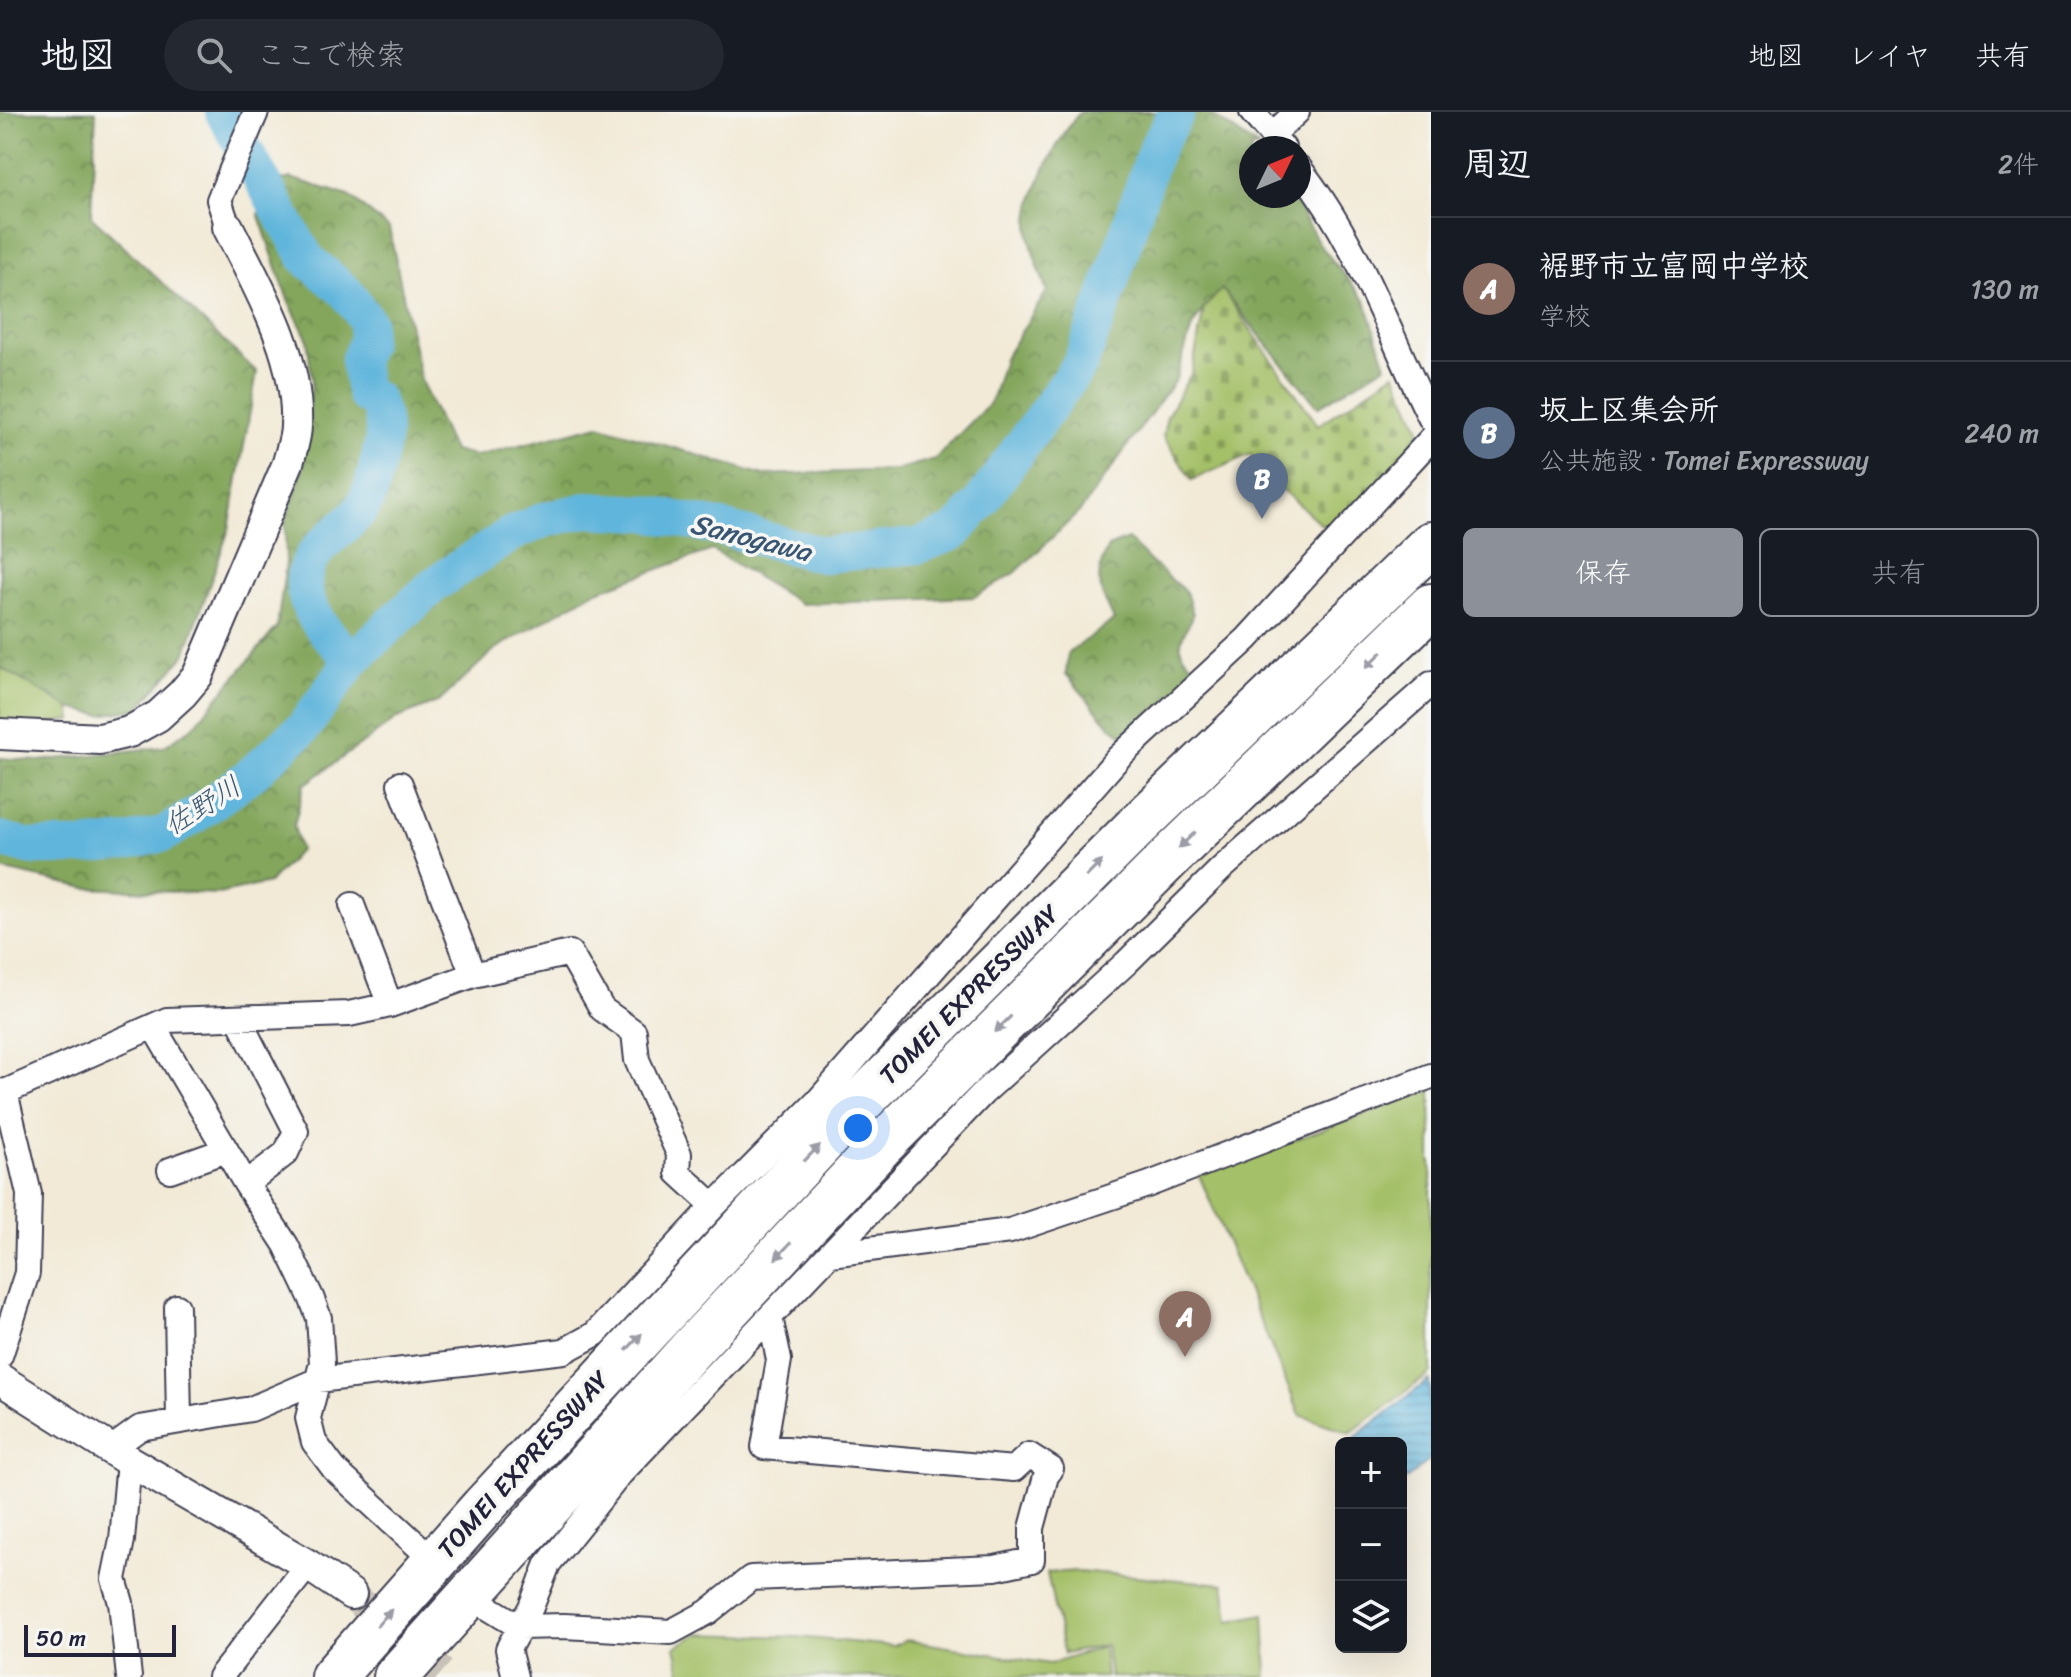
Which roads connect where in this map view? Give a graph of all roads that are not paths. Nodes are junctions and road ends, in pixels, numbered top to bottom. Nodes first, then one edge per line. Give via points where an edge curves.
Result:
1 (256, 112) edge
2 (1252, 112) edge
3 (1297, 112) edge
4 (1274, 136) edge
5 (1281, 136) edge
6 (1311, 183) edge
7 (228, 227) joint
8 (1431, 419) edge
9 (1431, 439) edge
10 (1431, 544) edge
11 (1431, 606) edge
12 (1431, 684) edge
13 (0, 734) edge
14 (400, 784) dead end
15 (352, 905) dead end
16 (473, 975) junction
17 (390, 1005) junction
18 (238, 1018) junction
19 (153, 1026) junction
20 (1431, 1076) edge
21 (3, 1092) edge
22 (226, 1150) junction
23 (170, 1170) dead end
24 (246, 1184) junction
25 (714, 1206) junction
26 (830, 1254) junction
27 (177, 1307) dead end
28 (770, 1317) junction
29 (0, 1356) edge
30 (0, 1379) edge
31 (318, 1380) junction
32 (179, 1421) junction
33 (120, 1455) junction
34 (420, 1548) dead end
35 (308, 1565) junction
36 (351, 1594) tunnel mouth
37 (484, 1605) dead end
38 (520, 1627) junction
39 (129, 1677) edge
40 (220, 1677) edge
41 (333, 1677) edge
42 (396, 1677) edge
43 (515, 1677) edge

1 - 7 street via 219,200
2 - 4 street
3 - 5 street
6 - 8 street via 1377,297
7 - 13 street via 285,348 295,387 296,429 288,463 198,675 158,716 129,732 100,739
9 - 25 street via 1247,639 1119,757 818,1101
41 -> 10 highway, TOMEI EXPRESSWAY via 594,1385 846,1117 1137,826
11 -> 42 highway, TOMEI EXPRESSWAY via 881,1146
12 - 26 street via 1221,869 983,1093
14 - 16 street
15 - 17 street
16 - 17 street
16 - 25 street via 570,953 602,1009 634,1032 637,1060 679,1154 678,1173
17 - 18 street via 349,1014
18 - 19 street via 167,1020
18 - 24 street via 296,1131 286,1153
19 - 21 street
19 - 22 street
20 - 26 street via 1147,1185 1010,1231
21 - 29 street via 29,1194 27,1273
22 - 23 street
22 - 24 street
24 - 31 street via 286,1245 319,1318
25 - 31 street via 595,1334 564,1351
26 - 28 street
27 - 32 street
28 - 38 street via 621,1473 575,1530 548,1564
28 - 38 street via 779,1360 764,1447 1014,1469 1029,1455 1051,1469 1032,1528 1032,1560 995,1568 751,1578 708,1612 671,1632
30 - 33 street
31 - 32 street via 251,1409
31 - 34 street via 308,1418 314,1442 335,1470
32 - 33 street via 140,1428
33 - 35 street
33 - 39 street via 122,1540 114,1579
35 - 36 street
35 - 40 street
37 - 38 street
38 - 43 street via 508,1649

